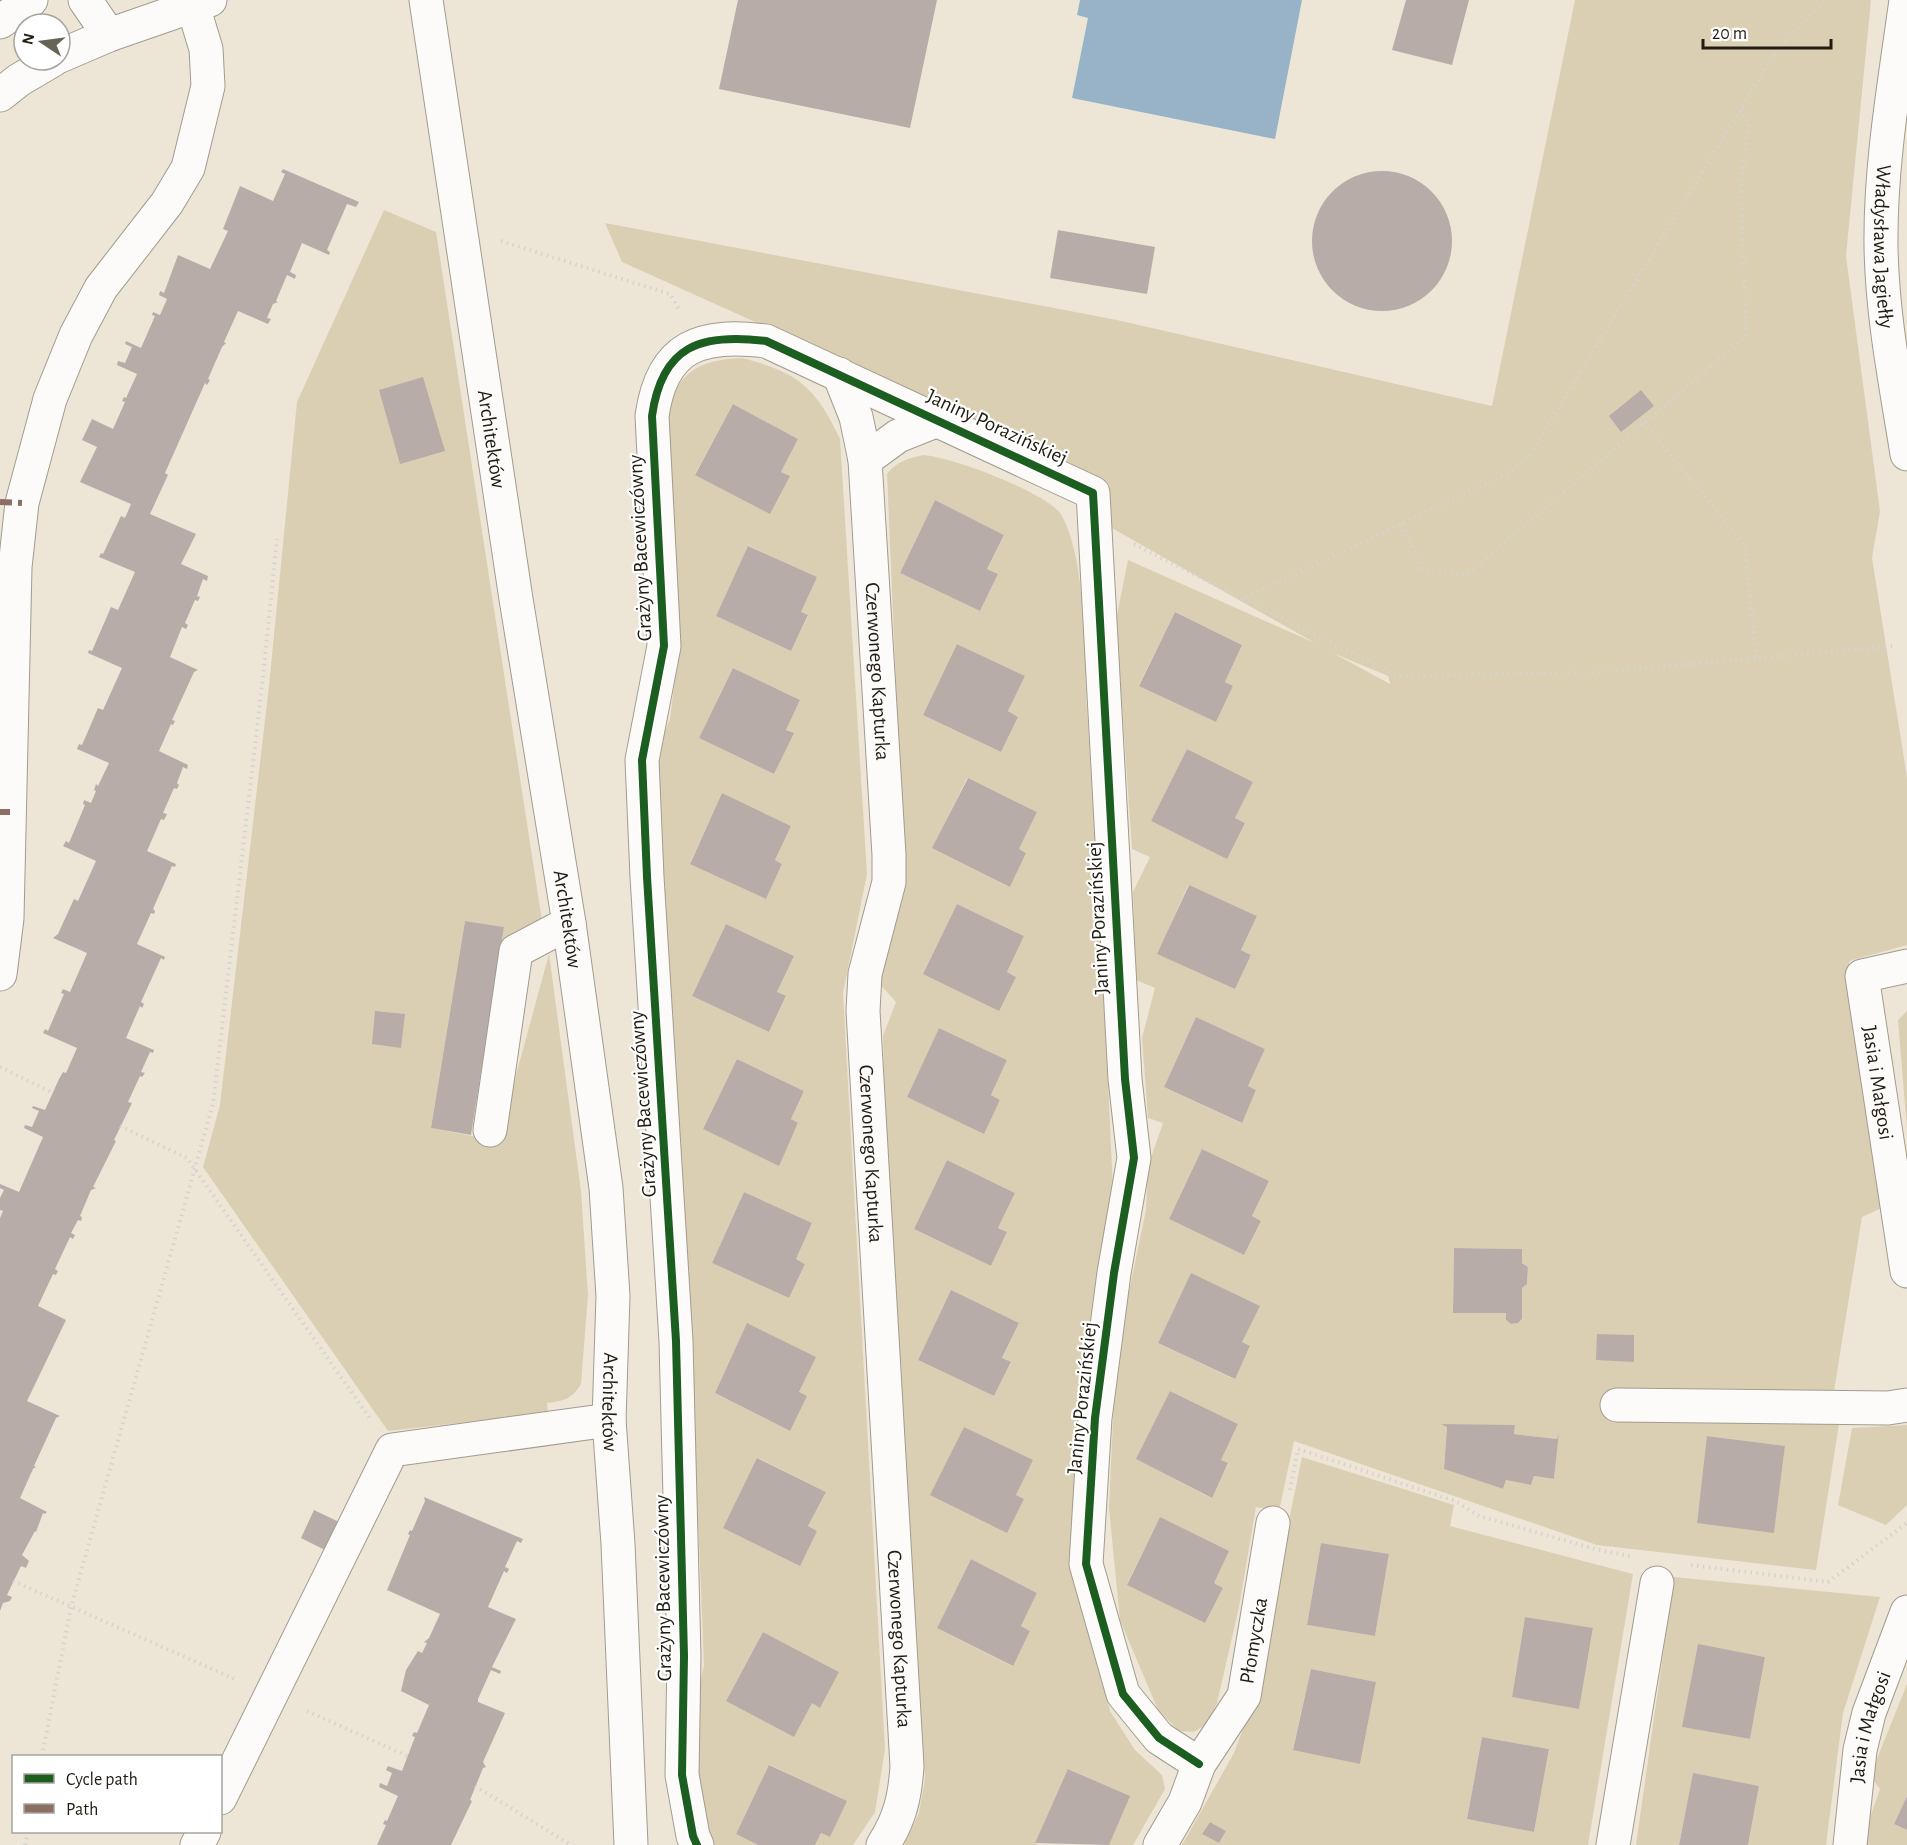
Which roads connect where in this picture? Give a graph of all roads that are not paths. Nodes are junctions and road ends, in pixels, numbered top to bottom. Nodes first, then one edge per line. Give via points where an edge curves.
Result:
1 (31, 0) edge
2 (85, 0) edge
3 (426, 0) edge
4 (1906, 0) edge
5 (201, 3) edge
6 (0, 22) edge
7 (109, 35) junction
8 (72, 51) edge
9 (33, 72) edge
10 (0, 95) edge
11 (669, 364) joint
12 (839, 375) junction
13 (938, 420) junction
14 (1907, 454) edge
15 (865, 460) junction
16 (569, 922) junction
17 (1907, 966) edge
18 (0, 974) edge
19 (490, 1130) dead end
20 (1907, 1271) edge
21 (1617, 1405) dead end
22 (1907, 1405) edge
23 (609, 1420) junction
24 (1273, 1523) road end
25 (1658, 1572) road end
26 (1907, 1612) edge
27 (1199, 1764) junction
28 (222, 1794) edge
29 (631, 1845) edge
30 (697, 1845) edge
31 (883, 1845) edge
32 (1160, 1845) edge
33 (1613, 1845) edge
34 (1850, 1845) edge

1 - 6 street
2 - 7 street
3 - 16 street, Architektów
4 - 14 street, Władysława Jagiełły via 1886,152 1881,245 1883,306
5 - 7 street
5 - 18 street via 208,86 188,168 167,203 101,288 76,335 50,399 22,503 15,567 7,918
7 - 8 street
9 - 10 street
11 - 12 street, Janiny Porazińskiej via 696,345 731,336 766,341
11 - 30 street, Grażyny Bacewiczówny via 658,383 652,416 664,646 642,760 676,1341 684,1656 682,1775
12 - 13 street, Janiny Porazińskiej
12 - 15 street, Czerwonego Kapturka via 856,417
13 - 15 street via 898,436
13 - 27 street, Janiny Porazińskiej via 1093,493 1125,1079 1134,1158 1095,1418 1086,1564 1123,1694 1159,1738
15 - 31 street, Czerwonego Kapturka via 889,882 865,974 863,1011 907,1766 905,1799 896,1825
16 - 19 street via 516,951
16 - 23 street, Architektów via 606,1188 613,1296
17 - 20 street, Jasia i Małgosi via 1862,976
21 - 22 street
23 - 28 street via 392,1450
23 - 29 street, Architektów
24 - 27 street, Płomyczka via 1244,1696
25 - 33 street
26 - 34 street, Jasia i Małgosi via 1869,1713 1860,1750
27 - 32 street, Płomyczka via 1185,1802

